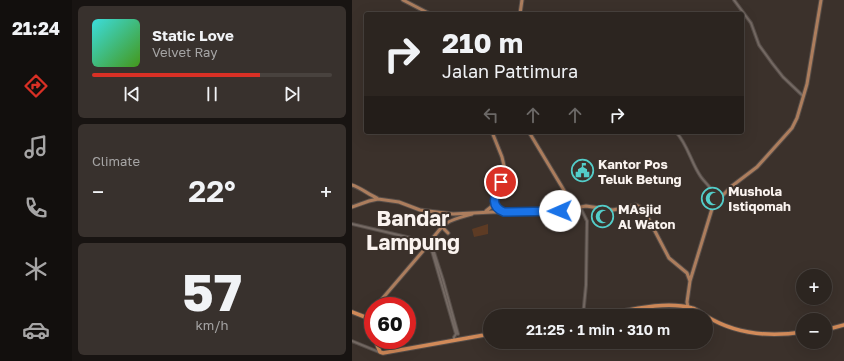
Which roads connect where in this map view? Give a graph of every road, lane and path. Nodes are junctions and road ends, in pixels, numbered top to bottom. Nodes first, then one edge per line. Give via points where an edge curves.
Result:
1 (403, 0) edge
2 (522, 0) edge
3 (734, 0) edge
4 (821, 0) edge
5 (426, 12) edge
6 (520, 12) edge
7 (743, 12) edge
8 (744, 14) edge
9 (803, 96) junction
10 (493, 134) edge
11 (530, 134) edge
12 (678, 134) edge
13 (352, 185) edge
14 (565, 192) junction
15 (716, 198) junction
16 (378, 199) junction
17 (495, 199) junction
18 (352, 207) edge
19 (491, 207) junction
20 (580, 208) junction
21 (560, 211) junction
22 (486, 212) junction
23 (492, 212) junction
24 (504, 212) junction
25 (478, 213) junction
26 (445, 223) junction
27 (352, 224) edge
28 (448, 233) dead end
29 (430, 243) junction
30 (693, 272) junction
31 (687, 273) junction
32 (690, 281) junction
33 (384, 297) edge
34 (687, 302) junction
35 (683, 306) junction
36 (689, 308) junction
37 (584, 309) edge
38 (641, 309) edge
39 (694, 309) edge
40 (352, 312) edge
41 (364, 317) edge
42 (713, 320) edge
43 (844, 324) edge
44 (832, 327) edge
45 (796, 333) edge
46 (457, 334) junction
47 (483, 335) edge
48 (460, 340) junction
49 (352, 341) edge
50 (454, 341) junction
51 (378, 349) edge
52 (380, 352) junction

1 - 5 main road
2 - 6 main road
3 - 7 street
4 - 9 main road via 808,82
8 - 9 street via 751,23 759,45 772,64
9 - 15 main road via 790,132 756,167
10 - 17 main road via 505,167
11 - 14 main road
12 - 15 street via 697,171
13 - 16 main road
14 - 20 main road
14 - 21 main road via 566,202
15 - 30 main road
16 - 18 main road
16 - 25 main road via 399,202 431,212
17 - 19 main road
17 - 24 main road via 495,206
19 - 22 main road
19 - 23 main road via 494,208
20 - 21 main road
20 - 31 main road via 586,206 614,210 639,206 646,214 670,259
20 - 37 street via 587,221
21 - 24 main road
22 - 23 main road
22 - 25 main road
23 - 24 main road
25 - 26 main road
26 - 28 main road via 444,229
26 - 29 main road
27 - 29 street
29 - 33 main road
29 - 46 street
30 - 31 main road
30 - 32 main road
31 - 32 main road
32 - 34 main road
34 - 35 main road
34 - 36 main road
35 - 36 highway
35 - 38 highway
36 - 39 highway
40 - 41 highway
42 - 45 highway via 737,330
43 - 44 highway
46 - 48 street
46 - 50 street
47 - 48 highway
48 - 50 highway
49 - 52 street
50 - 52 highway
51 - 52 highway

